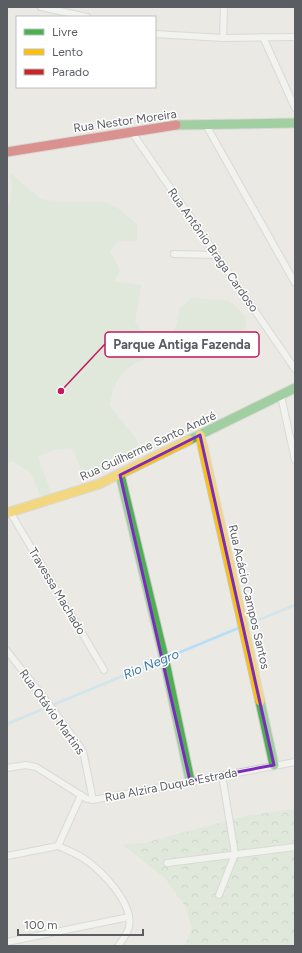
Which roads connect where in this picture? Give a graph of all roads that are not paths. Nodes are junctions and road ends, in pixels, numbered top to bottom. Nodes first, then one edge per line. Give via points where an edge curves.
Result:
1 (42, 7) edge
2 (224, 7) edge
3 (82, 16) edge
4 (156, 34) edge
5 (295, 37) edge
6 (223, 38) junction
7 (263, 38) junction
8 (295, 108) edge
9 (295, 123) edge
10 (206, 124) junction
11 (131, 131) junction
12 (7, 152) edge
13 (174, 254) dead end
14 (217, 255) junction
15 (295, 283) edge
16 (295, 369) edge
17 (295, 388) edge
18 (281, 396) junction
19 (200, 435) junction
20 (295, 460) edge
21 (120, 475) junction
22 (8, 513) edge
23 (7, 651) edge
24 (104, 670) dead end
25 (295, 762) edge
26 (274, 765) junction
27 (7, 768) edge
28 (222, 775) junction
29 (190, 781) junction
30 (81, 795) junction
31 (93, 800) junction
32 (58, 846) junction
33 (295, 847) edge
34 (235, 854) junction
35 (7, 856) edge
36 (167, 863) dead end
37 (219, 895) dead end
38 (129, 917) junction
39 (7, 942) edge
40 (118, 946) edge

1 - 3 street
2 - 6 street
4 - 6 street
5 - 7 street
6 - 7 street
7 - 8 street
9 - 10 street, Rua Nestor Moreira
10 - 11 street, Rua Nestor Moreira
10 - 15 street
11 - 12 street, Rua Nestor Moreira
11 - 14 street, Rua Antônio Braga Cardoso
13 - 14 street
14 - 16 street, Rua Antônio Braga Cardoso
17 - 18 street, Rua Guilherme Santo André
18 - 19 street, Rua Guilherme Santo André
18 - 20 street
19 - 21 street, Rua Guilherme Santo André
19 - 26 street, Rua Acácio Campos Santos
21 - 22 street, Rua Guilherme Santo André via 92,487
21 - 29 street via 165,662
22 - 24 street, Travessa Machado
23 - 31 street, Rua Otávio Martins via 83,751
25 - 26 street, Rua Alzira Duque Estrada
26 - 28 street, Rua Alzira Duque Estrada
27 - 30 street, Rua Alzira Duque Estrada via 26,765 36,767
28 - 29 street, Rua Alzira Duque Estrada
28 - 34 street
29 - 31 street, Rua Alzira Duque Estrada
30 - 31 street, Rua Alzira Duque Estrada
30 - 32 street
32 - 35 street
32 - 38 street via 84,858 111,883
33 - 34 street
34 - 36 street
34 - 37 street
38 - 39 street
38 - 40 street via 129,928

